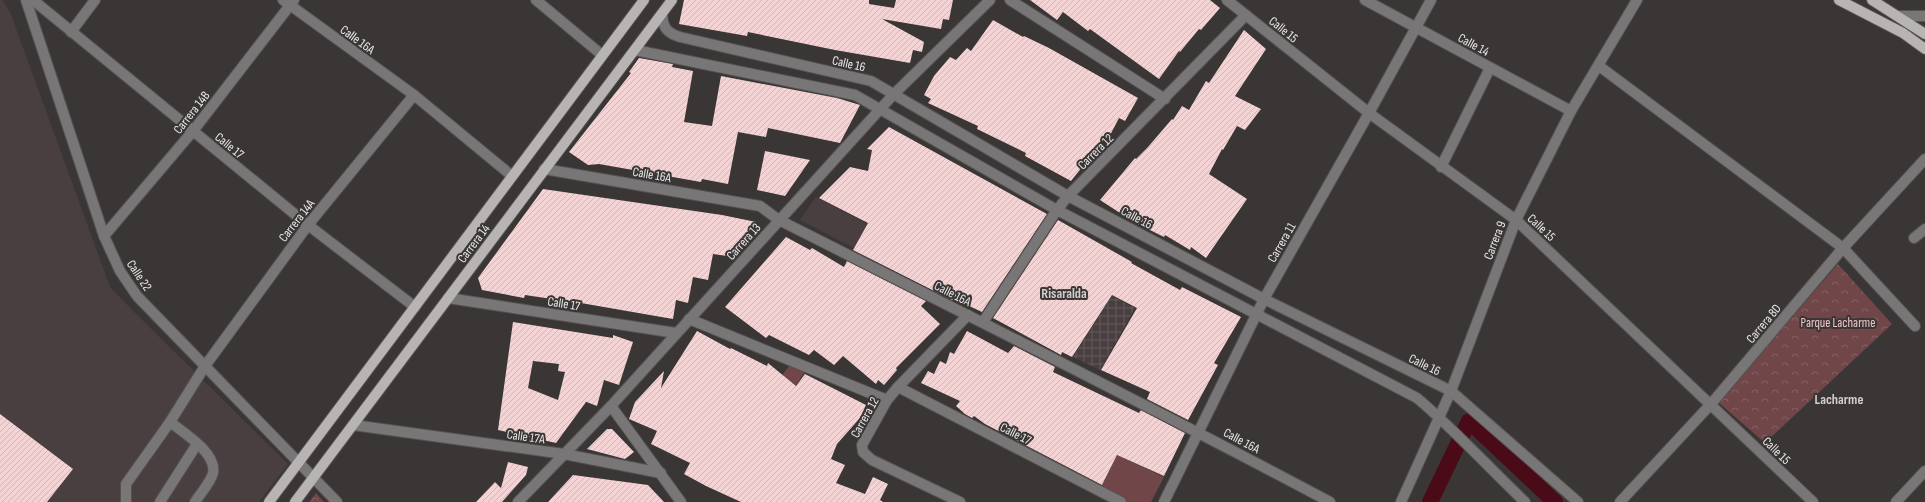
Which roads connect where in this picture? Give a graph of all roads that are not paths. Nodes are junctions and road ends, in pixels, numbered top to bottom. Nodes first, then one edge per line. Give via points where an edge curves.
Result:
1 (26, 0) edge
2 (33, 0) edge
3 (95, 0) edge
4 (536, 0) edge
5 (644, 0) edge
6 (672, 0) edge
7 (990, 0) edge
8 (1010, 0) edge
9 (1227, 0) edge
10 (1365, 0) edge
11 (1431, 0) edge
12 (1637, 0) edge
13 (1839, 0) edge
14 (1872, 0) edge
15 (289, 2) edge
16 (662, 14) junction
17 (1246, 15) junction
18 (1899, 16) junction
19 (1925, 16) edge
20 (1415, 28) junction
21 (71, 32) junction
22 (1925, 34) edge
23 (1925, 49) edge
24 (635, 50) junction
25 (602, 55) junction
26 (1599, 66) junction
27 (1490, 68) junction
28 (414, 95) junction
29 (893, 95) junction
30 (1165, 100) junction
31 (882, 109) junction
32 (1571, 112) junction
33 (1370, 114) junction
34 (192, 131) junction
35 (1925, 159) edge
36 (1441, 167) junction
37 (544, 169) junction
38 (512, 176) junction
39 (1068, 196) junction
40 (1057, 210) junction
41 (779, 220) junction
42 (1516, 220) junction
43 (308, 225) junction
44 (1925, 229) edge
45 (104, 236) junction
46 (1914, 238) dead end
47 (1843, 248) junction
48 (448, 298) junction
49 (1264, 299) junction
50 (415, 307) junction
51 (968, 315) junction
52 (1256, 315) junction
53 (689, 319) junction
54 (983, 322) junction
55 (1915, 326) dead end
56 (676, 333) junction
57 (205, 366) junction
58 (898, 387) junction
59 (1451, 391) junction
60 (888, 400) junction
61 (1711, 404) junction
62 (611, 406) junction
63 (1438, 416) junction
64 (170, 422) junction
65 (353, 425) junction
66 (1198, 431) junction
67 (197, 444) junction
68 (564, 454) junction
69 (299, 462) junction
70 (1925, 471) edge
71 (661, 473) junction
72 (313, 477) junction
73 (126, 502) edge
74 (160, 502) edge
75 (195, 502) edge
76 (269, 502) edge
77 (295, 502) edge
78 (337, 502) edge
79 (518, 502) edge
80 (681, 502) edge
81 (960, 502) edge
82 (1121, 502) edge
83 (1164, 502) edge
84 (1330, 502) edge
85 (1401, 502) edge
86 (1525, 502) edge
87 (1578, 502) edge
88 (1620, 502) edge
89 (1813, 502) edge
90 (1896, 502) edge

1 - 45 street, Calle 22
2 - 21 street, Calle 17
3 - 21 street
4 - 25 street
5 - 25 main road, Carrera 14
6 - 16 main road, Carrera 14
7 - 29 street, Carrera 13
8 - 30 street
9 - 17 street, Calle 15
10 - 20 street, Calle 14
11 - 20 street, Carrera 11
12 - 26 street, Carrera 9
13 - 23 main road via 1903,33
14 - 18 main road
15 - 28 street, Calle 16A
15 - 34 street, Carrera 14B
16 - 24 main road, Carrera 14
16 - 29 street, Calle 16 via 663,25 669,33 680,37 871,81
17 - 30 street, Carrera 12
17 - 33 street, Calle 15
18 - 19 street
18 - 22 main road
20 - 27 street, Calle 14
20 - 33 street, Carrera 11
21 - 34 street, Calle 17
24 - 31 street via 855,95
24 - 37 main road, Carrera 14
25 - 38 main road, Carrera 14
26 - 32 street, Carrera 9
26 - 47 street
27 - 32 street, Calle 14
27 - 36 street
28 - 38 street, Calle 16A
28 - 43 street, Carrera 14A
29 - 31 street, Carrera 13
29 - 39 street, Calle 16
30 - 39 street, Carrera 12
31 - 40 street
31 - 41 street, Carrera 13
32 - 42 street, Carrera 9
33 - 36 street, Calle 15
33 - 49 street, Carrera 11
34 - 43 street, Calle 17
34 - 45 street, Carrera 14B
35 - 47 street, Carrera 8D
36 - 42 street, Calle 15
37 - 41 street, Calle 16A via 760,206
37 - 48 main road, Carrera 14
38 - 50 main road, Carrera 14
39 - 40 street, Carrera 12
39 - 49 street, Calle 16
40 - 52 street
40 - 54 street, Carrera 12
41 - 51 street, Calle 16A
41 - 53 street, Carrera 13
42 - 59 street, Carrera 9
42 - 61 street, Calle 15
43 - 50 street, Calle 17
43 - 57 street, Carrera 14A
44 - 46 street
45 - 57 street, Calle 22 via 120,271 137,296
47 - 55 street
47 - 61 street, Carrera 8D
48 - 56 street, Calle 17
48 - 65 main road, Carrera 14
49 - 52 street, Carrera 11
49 - 59 street, Calle 16
50 - 69 main road, Carrera 14
51 - 54 street, Calle 16A
51 - 58 street, Carrera 12
52 - 63 street via 1417,398
52 - 66 street, Carrera 11
53 - 56 street, Carrera 13
53 - 60 street
54 - 66 street, Calle 16A
56 - 62 street, Carrera 13
57 - 64 street, Carrera 14A
57 - 69 street, Calle 22
58 - 60 street, Carrera 12
58 - 82 street, Calle 17
59 - 63 street, Carrera 9
59 - 87 street, Calle 16
60 - 81 street, Carrera 12 via 862,445 863,452 872,460
61 - 88 street, Carrera 8D
61 - 89 street, Calle 15
62 - 68 street, Carrera 13
62 - 71 street
63 - 85 street, Carrera 9
63 - 86 street
64 - 67 street
64 - 73 street, Carrera 14A via 126,484
65 - 68 street, Calle 17A
65 - 72 main road, Carrera 14
66 - 83 street, Carrera 11
66 - 84 street, Calle 16A
67 - 74 street
67 - 75 street via 214,464 213,474
68 - 71 street, Calle 17A
68 - 79 street, Carrera 13
69 - 72 street, Calle 22
69 - 76 main road, Carrera 14
70 - 90 street
71 - 80 street
72 - 77 main road, Carrera 14
72 - 78 street, Calle 22

